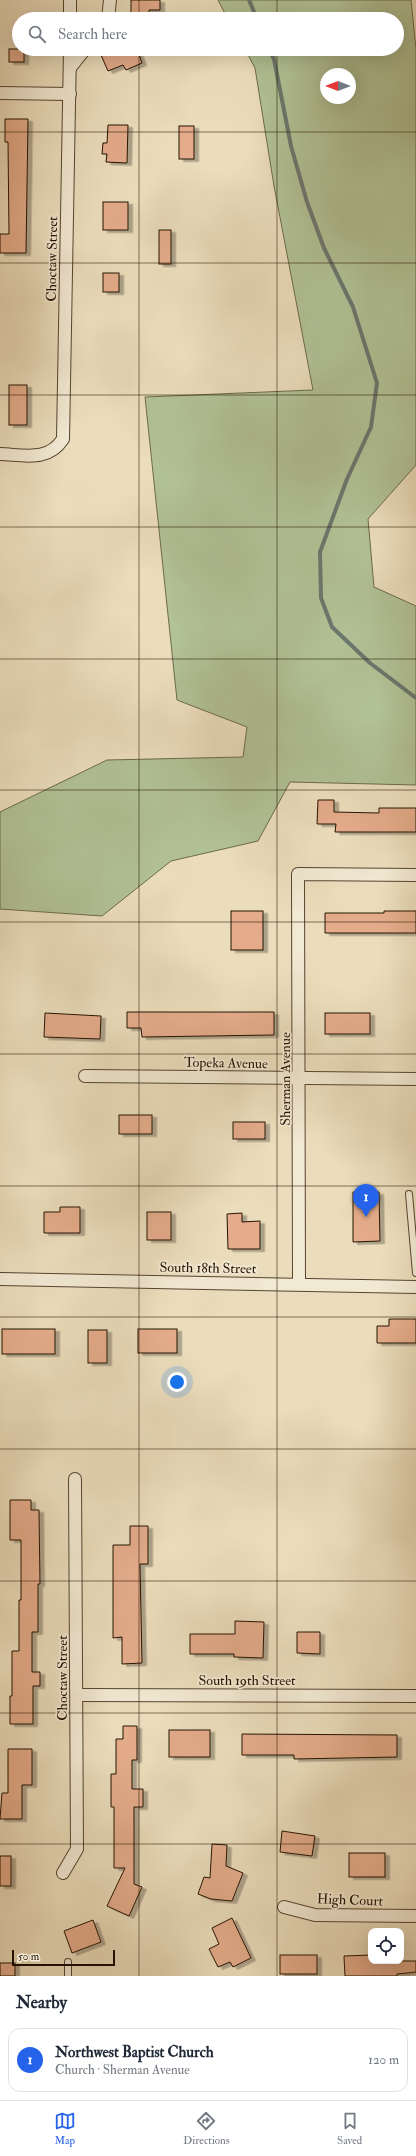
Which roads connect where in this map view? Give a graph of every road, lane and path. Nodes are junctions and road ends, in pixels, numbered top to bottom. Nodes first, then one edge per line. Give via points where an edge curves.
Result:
1 (70, 0) edge
2 (110, 0) edge
3 (70, 12) edge
4 (109, 12) edge
5 (70, 56) edge
6 (79, 56) edge
7 (70, 68) junction
8 (0, 93) edge
9 (70, 94) junction
10 (0, 454) edge
11 (416, 875) edge
12 (85, 1076) dead end
13 (300, 1079) junction
14 (416, 1079) edge
15 (409, 1194) dead end
16 (416, 1273) edge
17 (0, 1279) edge
18 (299, 1284) junction
19 (416, 1287) edge
20 (75, 1479) dead end
21 (77, 1695) junction
22 (416, 1696) edge
23 (63, 1873) dead end
24 (284, 1907) dead end
25 (416, 1916) edge
26 (68, 1962) dead end
27 (68, 1976) edge

1 - 3 street
2 - 4 street
5 - 7 street, Choctaw Street
6 - 7 street
7 - 9 street, Choctaw Street
8 - 9 street
9 - 10 street, Choctaw Street via 63,439 57,448 47,454
11 - 13 street, Sherman Avenue via 298,874
12 - 13 street, Topeka Avenue
13 - 14 street, Topeka Avenue
13 - 18 street, Sherman Avenue
15 - 16 lane
17 - 18 street, South 18th Street
18 - 19 street, South 18th Street
20 - 21 street, Choctaw Street
21 - 22 street, South 19th Street
21 - 23 street, Choctaw Street via 77,1849
24 - 25 street, High Court via 315,1915
26 - 27 lane

